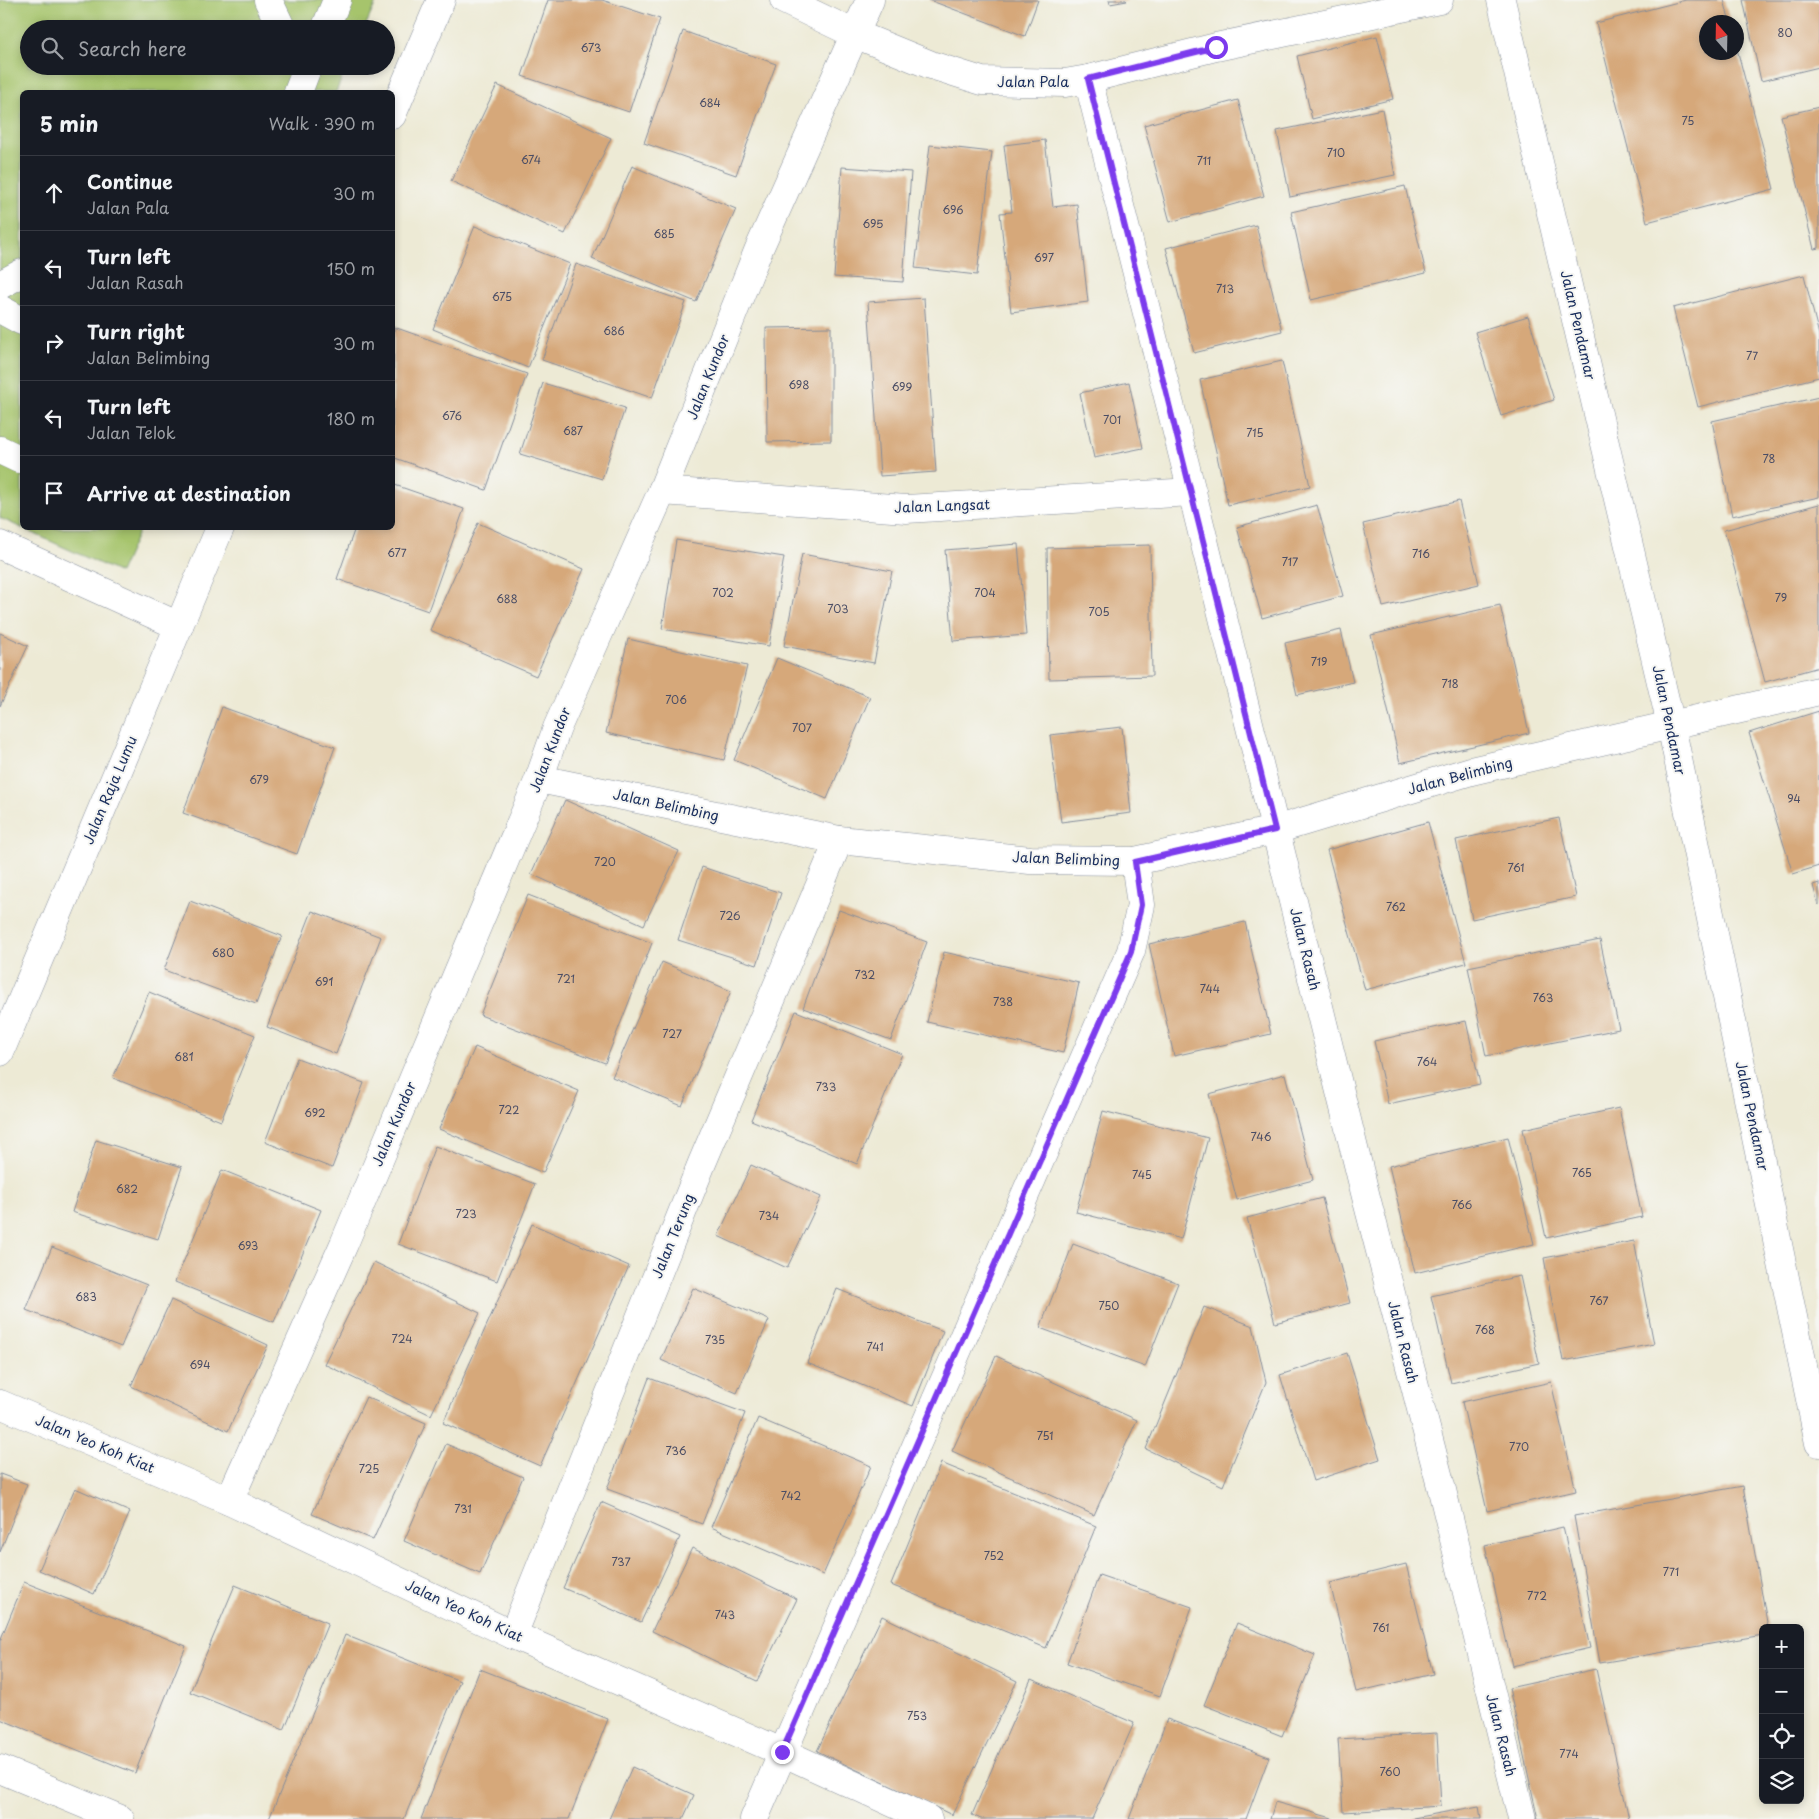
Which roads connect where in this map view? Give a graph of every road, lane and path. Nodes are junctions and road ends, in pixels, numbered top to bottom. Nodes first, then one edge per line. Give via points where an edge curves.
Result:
1 (268, 0) edge
2 (337, 0) edge
3 (441, 0) edge
4 (784, 0) edge
5 (870, 0) edge
6 (1439, 0) edge
7 (1501, 0) edge
8 (278, 20) edge
9 (329, 20) edge
10 (855, 34) junction
11 (1088, 79) junction
12 (395, 109) edge
13 (20, 274) edge
14 (0, 285) edge
15 (0, 309) edge
16 (20, 320) edge
17 (0, 450) edge
18 (20, 459) edge
19 (662, 491) junction
20 (1192, 492) junction
21 (219, 530) edge
22 (0, 545) edge
23 (179, 626) junction
24 (1819, 691) edge
25 (1671, 725) junction
26 (539, 779) junction
27 (1275, 830) junction
28 (839, 840) junction
29 (1135, 862) junction
30 (0, 1052) edge
31 (0, 1404) edge
32 (1819, 1443) edge
33 (230, 1501) junction
34 (513, 1635) junction
35 (782, 1752) junction
36 (0, 1769) edge
37 (120, 1819) edge
38 (754, 1819) edge
39 (928, 1819) edge
40 (1522, 1819) edge

1 - 8 street
2 - 9 street
3 - 12 street
4 - 10 street, Jalan Pala
5 - 10 street, Jalan Kundor
6 - 11 street, Jalan Pala via 1216,47
7 - 25 street, Jalan Pendamar
10 - 11 street, Jalan Pala via 982,82 1065,83
10 - 19 street, Jalan Kundor via 758,250
11 - 20 street, Jalan Rasah
13 - 14 street
15 - 16 street
17 - 18 street
19 - 20 street, Jalan Langsat via 906,509
19 - 26 street, Jalan Kundor via 557,728
20 - 27 street, Jalan Rasah
21 - 23 street, Jalan Raja Lumu
22 - 23 street
23 - 30 street, Jalan Raja Lumu
24 - 25 street, Jalan Belimbing
25 - 27 street, Jalan Belimbing via 1470,771
25 - 32 street, Jalan Pendamar
26 - 28 street, Jalan Belimbing
26 - 33 street, Jalan Kundor via 344,1244
27 - 29 street, Jalan Belimbing
27 - 40 street, Jalan Rasah
28 - 29 street, Jalan Belimbing via 1030,860
28 - 34 street, Jalan Terung via 702,1163
29 - 35 street via 1141,905 1131,952
31 - 33 street, Jalan Yeo Koh Kiat
33 - 34 street, Jalan Yeo Koh Kiat
34 - 35 street, Jalan Yeo Koh Kiat
35 - 38 street
35 - 39 street, Jalan Yeo Koh Kiat
36 - 37 street

